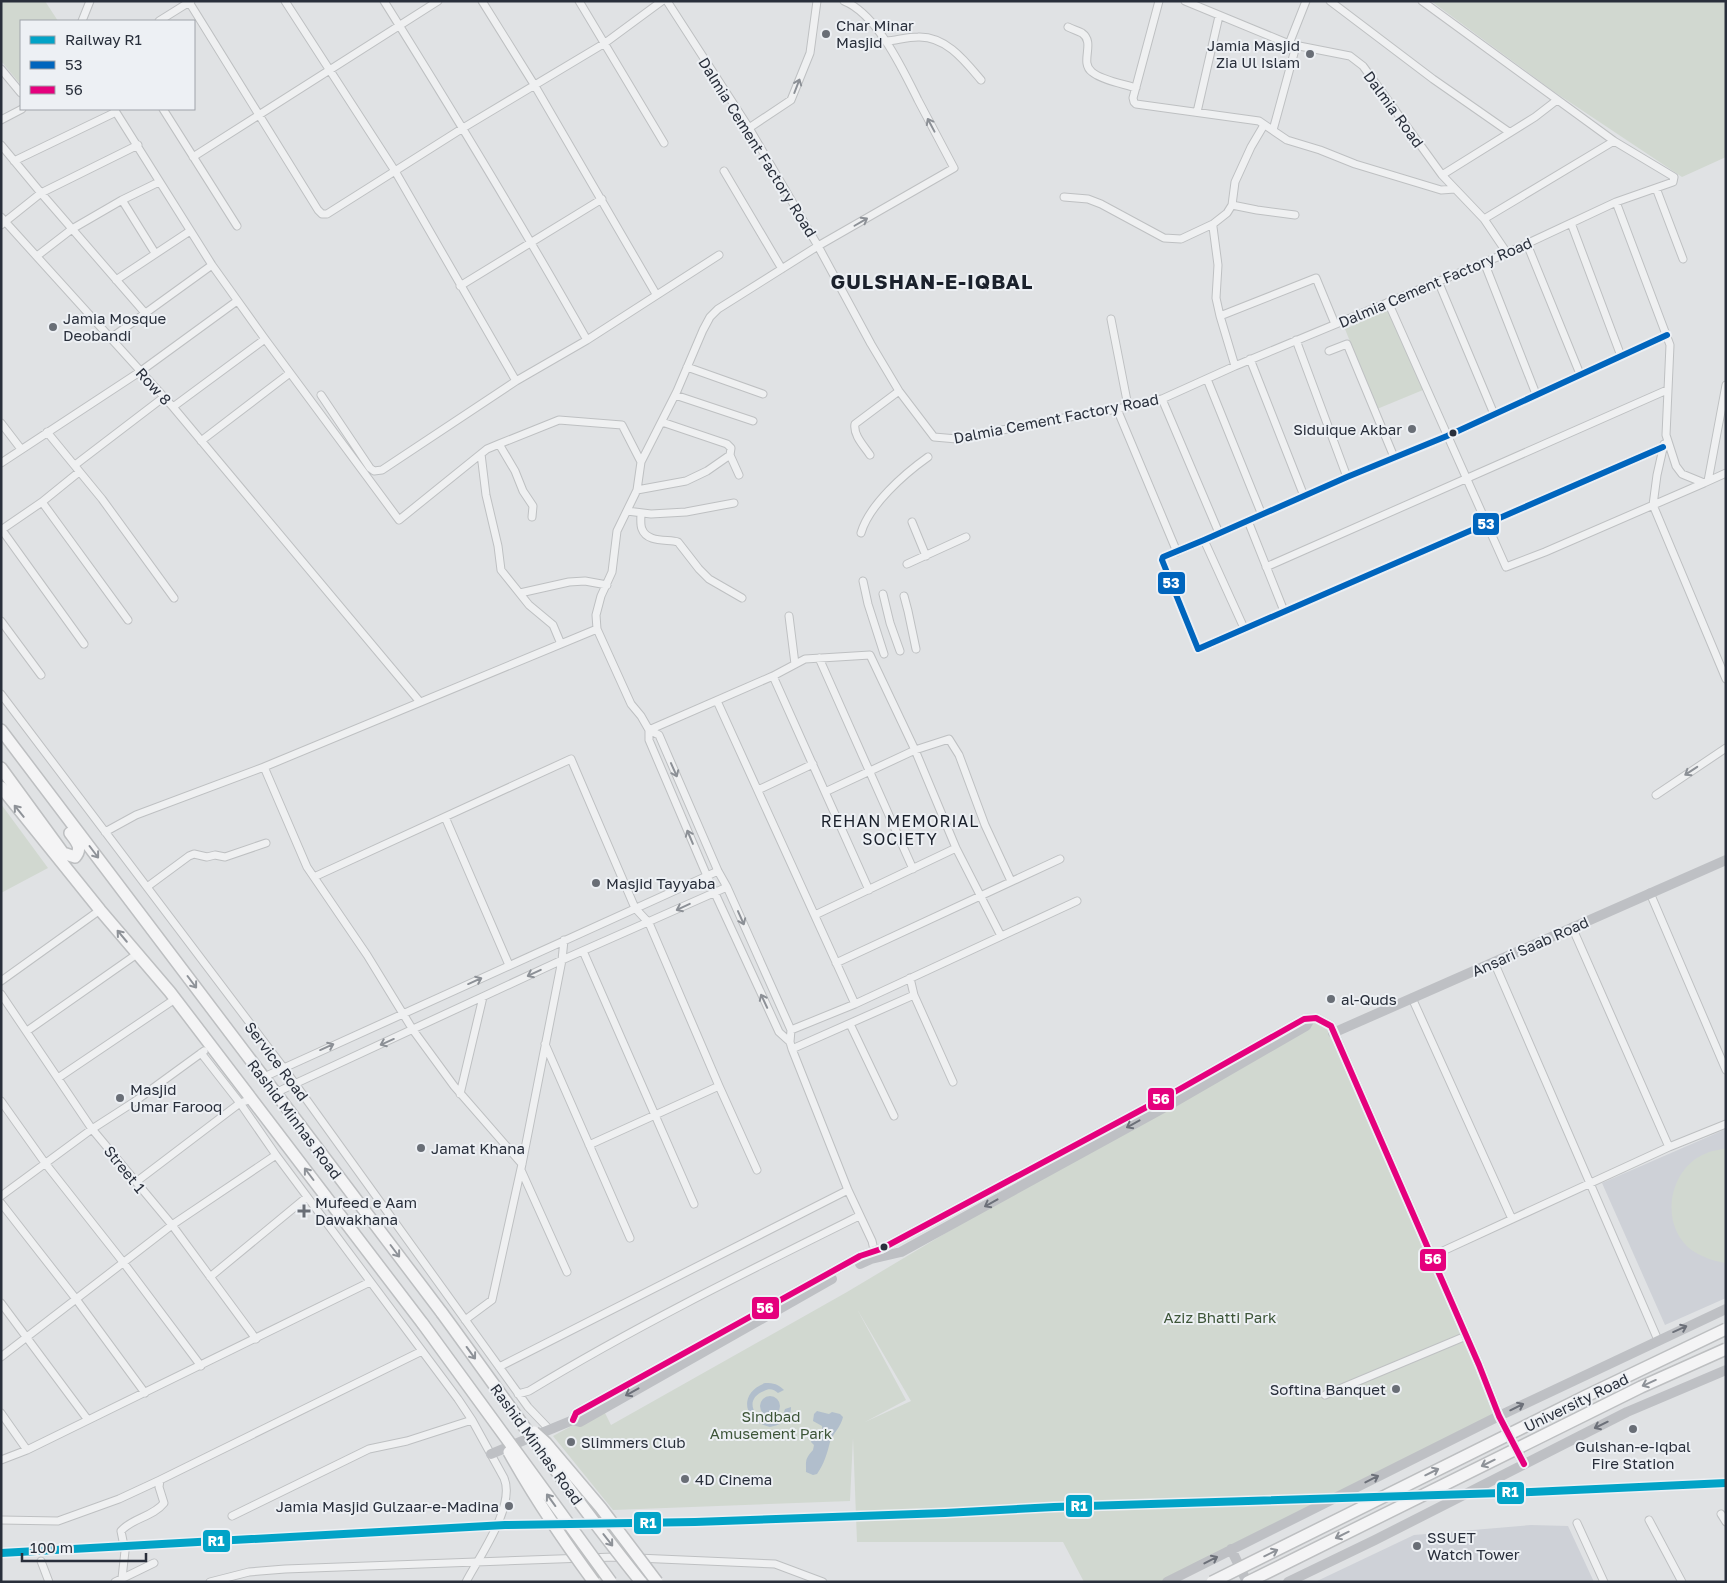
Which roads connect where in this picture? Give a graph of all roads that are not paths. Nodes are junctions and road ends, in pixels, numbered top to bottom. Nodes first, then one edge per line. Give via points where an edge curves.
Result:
1 (90, 1) edge
2 (284, 1) edge
3 (384, 1) edge
4 (438, 1) edge
5 (482, 1) edge
6 (579, 1) edge
7 (662, 1) edge
8 (667, 1) edge
9 (818, 1) edge
10 (844, 1) edge
11 (1159, 1) edge
12 (1185, 1) edge
13 (1306, 1) edge
14 (1330, 1) edge
15 (1422, 1) edge
16 (190, 2) edge
17 (1219, 16) junction
18 (82, 20) edge
19 (161, 20) edge
20 (399, 26) junction
21 (1068, 27) dead end
22 (887, 42) junction
23 (605, 43) junction
24 (1292, 45) junction
25 (1, 69) edge
26 (330, 70) junction
27 (981, 80) dead end
28 (535, 86) junction
29 (1136, 88) junction
30 (20, 92) edge
31 (1557, 100) junction
32 (20, 110) edge
33 (115, 110) edge
34 (163, 110) edge
35 (1197, 112) junction
36 (260, 115) junction
37 (1, 120) edge
38 (1264, 125) junction
39 (463, 128) junction
40 (749, 128) junction
41 (1273, 130) junction
42 (1508, 132) junction
43 (1614, 141) junction
44 (664, 143) dead end
45 (1, 145) edge
46 (138, 145) junction
47 (193, 157) junction
48 (14, 161) junction
49 (395, 170) junction
50 (724, 171) dead end
51 (1442, 175) junction
52 (159, 182) junction
53 (1656, 188) junction
54 (1455, 189) junction
55 (41, 193) junction
56 (1064, 197) dead end
57 (122, 200) junction
58 (602, 200) junction
59 (1616, 202) junction
60 (1232, 205) junction
61 (1295, 215) dead end
62 (1484, 219) junction
63 (3, 221) edge
64 (1213, 224) junction
65 (1571, 224) junction
66 (237, 226) dead end
67 (72, 229) junction
68 (190, 230) junction
69 (532, 242) junction
70 (1527, 244) junction
71 (818, 246) junction
72 (155, 253) junction
73 (1506, 253) junction
74 (719, 255) dead end
75 (37, 256) junction
76 (1683, 259) dead end
77 (1484, 262) junction
78 (212, 265) junction
79 (782, 269) junction
80 (116, 280) junction
81 (1438, 281) junction
82 (460, 286) junction
83 (656, 294) junction
84 (237, 301) junction
85 (1388, 302) junction
86 (145, 313) junction
87 (1220, 316) junction
88 (1111, 319) dead end
89 (1335, 324) junction
90 (1666, 335) junction
91 (111, 338) junction
92 (264, 339) junction
93 (587, 340) junction
94 (1296, 340) junction
95 (1329, 351) dead end
96 (1621, 356) junction
97 (1250, 359) junction
98 (1235, 366) junction
99 (688, 367) junction
100 (140, 371) junction
101 (290, 373) junction
102 (1580, 374) junction
103 (1207, 379) junction
104 (516, 381) junction
105 (1726, 385) edge
106 (1667, 390) junction
107 (899, 391) junction
108 (763, 394) dead end
109 (1536, 394) junction
110 (320, 395) dead end
111 (675, 395) junction
112 (164, 397) junction
113 (1162, 398) junction
114 (1128, 406) junction
115 (173, 407) junction
116 (1117, 409) junction
117 (1494, 414) junction
118 (753, 421) dead end
119 (662, 422) junction
120 (1, 423) edge
121 (47, 432) junction
122 (1666, 435) junction
123 (1447, 436) junction
124 (201, 440) junction
125 (499, 444) junction
126 (1663, 447) junction
127 (21, 449) junction
128 (481, 454) junction
129 (730, 455) junction
130 (870, 455) dead end
131 (928, 457) dead end
132 (1394, 457) junction
133 (641, 462) junction
134 (1, 463) edge
135 (77, 469) junction
136 (1726, 473) edge
137 (739, 475) dead end
138 (1347, 477) junction
139 (1467, 478) junction
140 (1706, 482) junction
141 (637, 490) junction
142 (1304, 496) junction
143 (42, 502) junction
144 (734, 504) dead end
145 (1653, 505) junction
146 (627, 511) junction
147 (641, 513) junction
148 (1262, 514) junction
149 (532, 517) dead end
150 (1248, 521) junction
151 (912, 522) dead end
152 (1487, 523) junction
153 (1, 530) edge
154 (861, 533) dead end
155 (1219, 533) junction
156 (966, 538) dead end
157 (1204, 540) junction
158 (1177, 552) junction
159 (926, 556) junction
160 (907, 564) dead end
161 (1266, 567) junction
162 (864, 581) dead end
163 (607, 585) junction
164 (520, 594) junction
165 (883, 594) dead end
166 (904, 596) dead end
167 (174, 598) dead end
168 (742, 598) dead end
169 (1284, 610) junction
170 (789, 616) dead end
171 (128, 620) dead end
172 (1, 621) edge
173 (1244, 628) junction
174 (597, 629) junction
175 (84, 644) dead end
176 (561, 644) junction
177 (916, 649) dead end
178 (900, 651) dead end
179 (884, 654) dead end
180 (819, 658) junction
181 (795, 664) junction
182 (41, 675) dead end
183 (773, 676) junction
184 (1726, 678) edge
185 (1, 694) edge
186 (717, 701) junction
187 (420, 702) junction
188 (649, 730) junction
189 (1, 731) edge
190 (1726, 748) edge
191 (915, 750) junction
192 (813, 764) junction
193 (264, 766) junction
194 (1, 768) edge
195 (870, 771) junction
196 (1, 786) edge
197 (682, 787) junction
198 (758, 790) junction
199 (671, 791) junction
200 (825, 792) junction
201 (1656, 794) dead end
202 (445, 817) junction
203 (105, 832) junction
204 (266, 843) dead end
205 (956, 848) junction
206 (1060, 859) dead end
207 (1725, 862) edge
208 (912, 869) junction
209 (718, 871) junction
210 (707, 876) junction
211 (314, 877) junction
212 (1011, 881) junction
213 (147, 887) junction
214 (727, 887) junction
215 (869, 890) junction
216 (714, 893) junction
217 (1650, 893) junction
218 (980, 895) junction
219 (1077, 901) dead end
220 (635, 908) junction
221 (100, 910) junction
222 (815, 915) junction
223 (649, 923) junction
224 (1572, 927) junction
225 (1001, 936) junction
226 (564, 940) junction
227 (583, 951) junction
228 (137, 954) junction
229 (562, 960) junction
230 (1494, 962) junction
231 (836, 963) junction
232 (509, 965) junction
233 (910, 978) junction
234 (1, 981) edge
235 (1, 994) edge
236 (914, 995) junction
237 (483, 997) junction
238 (175, 998) junction
239 (1412, 998) junction
240 (855, 1004) junction
241 (403, 1013) junction
242 (850, 1024) junction
243 (413, 1030) junction
244 (791, 1030) junction
245 (27, 1031) junction
246 (1334, 1033) junction
247 (544, 1043) junction
248 (791, 1046) junction
249 (206, 1050) junction
250 (283, 1067) junction
251 (1726, 1070) edge
252 (264, 1077) junction
253 (58, 1078) junction
254 (953, 1082) dead end
255 (294, 1083) junction
256 (719, 1086) junction
257 (275, 1093) junction
258 (460, 1094) junction
259 (252, 1099) junction
260 (1, 1101) edge
261 (240, 1103) junction
262 (655, 1115) junction
263 (894, 1116) dead end
264 (1726, 1124) edge
265 (92, 1129) junction
266 (589, 1144) junction
267 (1669, 1147) junction
268 (276, 1155) junction
269 (45, 1163) junction
270 (521, 1167) junction
271 (757, 1170) dead end
272 (136, 1182) junction
273 (1590, 1185) junction
274 (848, 1190) junction
275 (1, 1196) edge
276 (307, 1197) junction
277 (1, 1203) edge
278 (694, 1204) dead end
279 (859, 1216) junction
280 (1512, 1219) junction
281 (172, 1225) junction
282 (630, 1238) dead end
283 (875, 1254) junction
284 (1432, 1256) junction
285 (123, 1262) junction
286 (567, 1272) dead end
287 (210, 1277) junction
288 (370, 1282) junction
289 (76, 1299) junction
290 (1, 1303) edge
291 (1726, 1309) edge
292 (465, 1320) junction
293 (1726, 1329) edge
294 (1466, 1336) junction
295 (27, 1337) junction
296 (256, 1339) junction
297 (1658, 1340) junction
298 (1726, 1349) edge
299 (422, 1351) junction
300 (1, 1357) edge
301 (201, 1366) junction
302 (499, 1367) junction
303 (1726, 1370) edge
304 (145, 1393) junction
305 (518, 1394) junction
306 (1324, 1394) dead end
307 (1, 1412) edge
308 (1499, 1416) junction
309 (490, 1417) junction
310 (88, 1420) junction
311 (472, 1420) junction
312 (519, 1420) junction
313 (549, 1429) junction
314 (28, 1450) junction
315 (491, 1454) junction
316 (1, 1460) edge
317 (1524, 1464) junction
318 (160, 1480) junction
319 (1721, 1514) dead end
320 (232, 1516) dead end
321 (1, 1520) edge
322 (1649, 1520) dead end
323 (1726, 1522) edge
324 (1577, 1523) dead end
325 (1232, 1549) junction
326 (40, 1560) dead end
327 (479, 1561) junction
328 (154, 1563) dead end
329 (122, 1578) junction
330 (49, 1582) edge
331 (115, 1582) edge
332 (210, 1582) edge
333 (466, 1582) edge
334 (594, 1582) edge
335 (611, 1582) edge
336 (641, 1582) edge
337 (658, 1582) edge
338 (823, 1582) edge
339 (1167, 1582) edge
340 (1212, 1582) edge
341 (1248, 1582) edge
342 (1288, 1582) edge
343 (1604, 1582) edge
344 (1682, 1582) edge

1 - 18 street
2 - 26 street
3 - 20 street
4 - 20 street
5 - 28 street
6 - 23 street
7 - 23 street
8 - 40 street, Dalmia Cement Factory Road
40 -> 9 street via 791,100 810,53
10 - 22 street via 871,22
11 - 29 street
12 - 17 street, Dalmia Road
13 - 24 street
14 - 42 street
15 - 31 street
16 - 19 street
16 - 36 street
17 - 24 street, Dalmia Road
17 - 35 street
20 - 26 street
20 - 39 street
21 - 29 street via 1087,39 1086,61 1092,72
22 - 27 street via 918,37 937,40 961,57
71 -> 22 street via 954,168
23 - 28 street
23 - 44 street
24 - 41 street
24 - 51 street, Dalmia Road via 1350,56 1363,66
25 - 30 street
26 - 36 street
26 - 49 street
28 - 39 street
28 - 58 street
29 - 35 street via 1133,98 1136,104
31 - 42 street
31 - 43 street
32 - 37 street
33 - 46 street
33 - 48 street
34 - 47 street
35 - 38 street via 1252,120
36 - 47 street
36 - 49 street via 322,214 327,214
38 - 41 street
38 - 60 street via 1235,182
39 - 49 street
39 - 69 street
40 - 71 street, Dalmia Cement Factory Road
41 - 54 street via 1287,140 1355,164 1441,190
42 - 51 street
43 - 53 street, Dalmia Cement Factory Road via 1674,177 1673,182
43 - 62 street
45 - 48 street
46 - 52 street
46 - 55 street
47 - 66 street
48 - 55 street
49 - 82 street
50 - 79 street
51 - 54 street, Dalmia Road
52 - 57 street
52 - 68 street
53 - 59 street, Dalmia Cement Factory Road
53 - 76 street
54 - 62 street, Dalmia Road
55 - 63 street
55 - 67 street
56 - 64 street via 1101,204 1164,238 1181,239
57 - 67 street
57 - 72 street
58 - 69 street
58 - 83 street
59 - 65 street, Dalmia Cement Factory Road
59 - 90 street
60 - 61 street
60 - 64 street
62 - 73 street, Dalmia Road
63 - 75 street, Row 8
64 - 87 street via 1218,265 1216,298
65 - 70 street, Dalmia Cement Factory Road
65 - 96 street
67 - 75 street
67 - 80 street
68 - 72 street
68 - 78 street
69 - 82 street
69 - 93 street
70 - 73 street, Dalmia Cement Factory Road
70 - 102 street
71 - 79 street
71 - 107 street, Dalmia Cement Factory Road
72 - 80 street
73 - 77 street, Dalmia Cement Factory Road
74 - 83 street
75 - 91 street, Row 8
77 - 81 street, Dalmia Cement Factory Road
77 - 109 street
78 - 84 street
78 - 86 street
79 - 99 street via 710,317
80 - 86 street
81 - 85 street, Dalmia Cement Factory Road
81 - 117 street
82 - 104 street
83 - 93 street
84 - 92 street
84 - 100 street
85 - 89 street, Dalmia Cement Factory Road
85 - 123 street
86 - 91 street
87 - 89 street via 1316,278
87 - 98 street
88 - 114 street
89 - 94 street, Dalmia Cement Factory Road
90 - 96 street
90 - 106 street via 1670,345
91 - 100 street, Row 8
92 - 101 street
92 - 115 street
93 - 104 street
94 - 97 street, Dalmia Cement Factory Road
94 - 138 street
95 - 132 street via 1347,344
96 - 102 street
97 - 98 street, Dalmia Cement Factory Road
97 - 142 street
98 - 103 street, Dalmia Cement Factory Road
99 - 108 street
99 - 111 street
100 - 112 street, Row 8
100 - 121 street
101 - 124 street
101 - 128 street via 398,520
102 - 109 street
103 - 113 street, Dalmia Cement Factory Road
103 - 148 street
104 - 110 street via 378,471 370,468
105 - 140 street
106 - 122 street
106 - 139 street
107 - 116 street, Dalmia Cement Factory Road via 934,437 940,439 957,439
107 - 130 street via 855,424 857,436
109 - 117 street
111 - 118 street
111 - 119 street
112 - 115 street, Row 8
112 - 135 street
113 - 114 street, Dalmia Cement Factory Road
113 - 155 street
114 - 116 street, Dalmia Cement Factory Road
115 - 124 street, Row 8
116 - 158 street
117 - 123 street
119 - 129 street via 727,444 731,448
119 - 133 street
120 - 127 street
121 - 127 street
121 - 135 street
122 - 126 street
122 - 140 street via 1676,466 1682,474
123 - 132 street
123 - 139 street
124 - 187 street, Row 8
125 - 128 street
125 - 133 street via 559,420 622,425
125 - 149 street via 533,506
126 - 145 street
126 - 152 street
127 - 134 street
128 - 164 street via 501,570
129 - 137 street
129 - 141 street via 686,481
131 - 154 street via 872,510
132 - 138 street
133 - 141 street
135 - 143 street
135 - 167 street
136 - 140 street
138 - 142 street
139 - 152 street
139 - 161 street
140 - 145 street
141 - 146 street
142 - 148 street
143 - 153 street
143 - 171 street
144 - 147 street via 686,512
145 - 152 street via 1506,567
145 - 184 street
146 - 147 street
146 - 163 street via 618,531
147 - 168 street via 642,529 646,535 678,542 709,579
148 - 150 street
150 - 155 street
150 - 161 street
151 - 159 street
152 - 169 street
153 - 175 street
155 - 157 street
156 - 159 street
157 - 158 street
157 - 173 street
158 - 173 street via 1162,560 1198,649
159 - 160 street
161 - 169 street
162 - 179 street
163 - 164 street via 568,582
163 - 174 street via 596,615
164 - 176 street via 553,625
165 - 178 street
166 - 177 street
169 - 173 street
170 - 181 street
172 - 182 street
174 - 176 street
174 - 188 street via 631,704
176 - 187 street
180 - 181 street
180 - 191 street via 870,655
180 - 195 street
181 - 183 street
183 - 186 street
183 - 192 street
185 - 203 street, Service Road
186 - 188 street
186 - 198 street
187 - 193 street
188 -> 197 street via 659,735
188 - 199 street via 649,740
189 - 194 main road via 78,842 75,857 63,853
189 -> 252 main road, Rashid Minhas Road
190 -> 201 street
191 - 195 street
191 - 205 street
191 - 212 street via 948,739 959,755 985,825
192 - 198 street
192 - 200 street
193 - 203 street via 136,815
193 - 211 street
195 - 200 street
195 - 208 street
221 -> 196 main road, Rashid Minhas Road
197 - 199 street
197 - 209 street
198 - 222 street
210 -> 199 street
200 - 215 street
202 - 211 street
202 - 220 street via 571,759
202 - 232 street
203 - 213 street, Service Road
204 - 213 street via 226,857 194,854
205 - 208 street
205 - 218 street
206 - 212 street
207 - 217 street, Ansari Saab Road
208 - 215 street
209 - 210 street
209 - 214 street
210 - 216 street
210 - 220 street
211 - 241 street
212 - 218 street
213 - 250 street, Service Road
214 - 216 street
214 -> 244 street
215 - 222 street
216 -> 223 street
248 -> 216 street via 778,1032
217 - 224 street, Ansari Saab Road
217 - 251 street
218 - 225 street
218 - 231 street
219 - 225 street
220 - 223 street
220 - 226 street
228 -> 221 main road, Rashid Minhas Road
221 - 234 street
222 - 231 street
223 - 227 street
223 - 256 street
224 - 230 street, Ansari Saab Road
224 - 267 street
225 - 233 street
226 - 229 street
226 - 232 street
227 - 229 street
227 - 262 street
228 - 238 main road, Rashid Minhas Road
228 - 245 street
229 -> 237 street
229 - 247 street
230 - 239 street, Ansari Saab Road
230 - 273 street
231 - 240 street
241 -> 232 street
233 - 236 street
233 - 240 street
235 - 245 street, Street 1
236 - 242 street
236 - 254 street
237 - 243 street
237 - 258 street
238 - 249 main road, Rashid Minhas Road
238 - 253 street
239 - 246 street, Ansari Saab Road
239 - 280 street
240 - 244 street
241 - 243 street
250 -> 241 street
242 - 248 street
242 - 263 street
243 -> 255 street
243 - 258 street
244 - 248 street
245 - 253 street, Street 1
246 - 283 street via 1331,1026 1316,1018 1304,1019
246 - 284 street
247 - 266 street
247 - 270 street
248 - 274 street
249 - 259 main road, Rashid Minhas Road
249 - 261 street
249 - 265 street
250 - 252 street
250 - 255 street, Service Road
252 - 257 main road, Rashid Minhas Road
253 - 265 street, Street 1
255 - 257 street
255 - 292 street, Service Road
256 - 262 street
256 - 271 street
257 -> 312 main road, Rashid Minhas Road, bridge
258 - 270 street
259 - 261 street
309 -> 259 main road, Rashid Minhas Road, bridge
260 - 269 street
261 - 268 street
261 - 272 street
262 - 266 street
262 - 278 street
264 - 267 street
265 - 269 street
265 - 272 street, Street 1
266 - 282 street
267 - 273 street
268 - 276 street
268 - 281 street
269 - 275 street
269 - 285 street
270 - 286 street
270 - 292 street via 492,1300
272 - 281 street, Street 1
273 - 280 street
273 - 297 street
274 - 279 street
274 - 302 street
276 - 287 street
276 - 288 street
277 - 289 street
279 - 283 street
279 - 305 street via 712,1289 626,1334 529,1391
280 - 284 street
281 - 285 street
281 - 287 street, Street 1
283 - 313 street via 860,1256 576,1412 573,1420
284 - 294 street
285 - 289 street
285 - 301 street
287 - 296 street, Street 1
288 - 296 street
288 - 299 street
289 - 295 street
289 - 304 street
290 - 295 street
297 -> 291 street
292 - 302 street, Service Road
340 -> 293 main road, University Road, bridge
294 - 306 street
294 - 308 street
295 - 300 street
295 - 310 street
296 - 301 street
308 -> 297 street
298 -> 341 main road, University Road, bridge via 1632,1391
299 - 311 street
299 - 318 street
301 - 304 street
302 - 305 street, Service Road
303 -> 317 street via 1627,1412
304 - 310 street
305 - 313 street, Service Road
307 - 314 street
308 - 317 street
325 -> 308 street
309 - 334 main road, bridge via 564,1542
335 -> 309 main road, Rashid Minhas Road, bridge
310 - 314 street
311 - 315 street
311 - 320 street via 407,1441 369,1449
312 -> 336 main road, Rashid Minhas Road, bridge
312 - 337 main road, bridge via 546,1443
313 - 315 street
314 - 316 street
315 - 327 street via 507,1490 501,1515
317 - 342 street
318 - 321 street via 58,1521
318 - 329 street via 164,1503 159,1510 127,1524 121,1531 125,1551
319 - 323 street
322 - 344 street
324 - 343 street
339 -> 325 street
325 - 341 street
326 - 330 street
327 - 332 street via 285,1569 249,1572
327 - 333 street
327 - 338 street via 614,1557 776,1564
328 - 329 street
329 - 331 street

